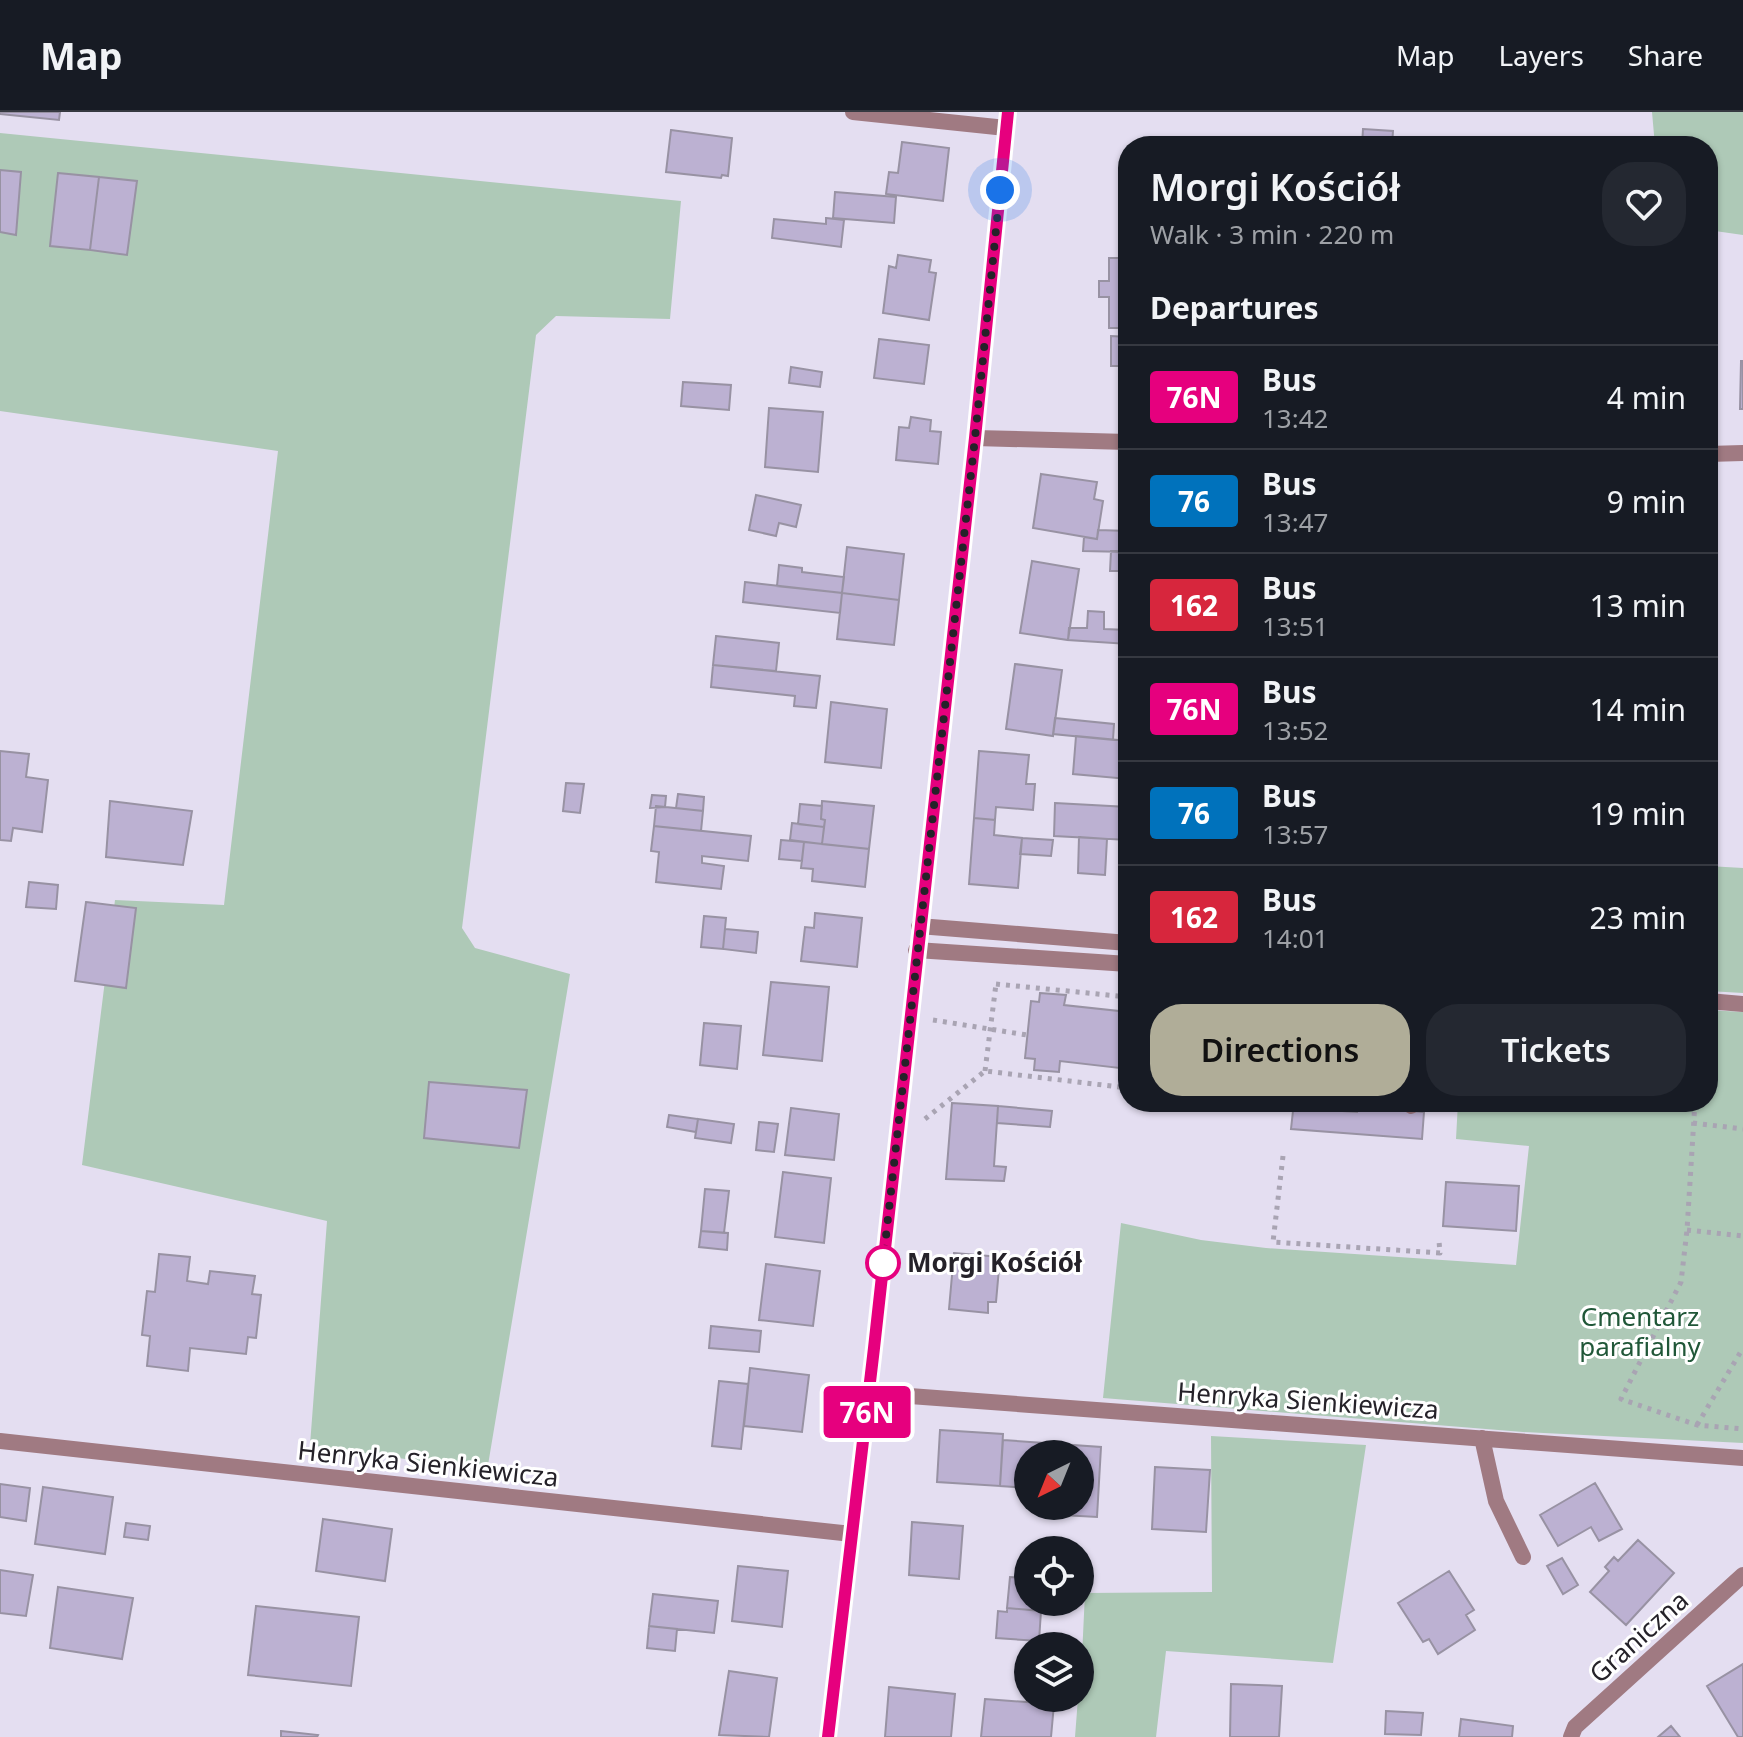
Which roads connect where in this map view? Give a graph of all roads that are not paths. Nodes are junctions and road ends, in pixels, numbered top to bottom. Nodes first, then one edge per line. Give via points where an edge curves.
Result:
1 (853, 112) edge
2 (1007, 120) edge
3 (975, 438) junction
4 (1118, 442) edge
5 (1743, 453) edge
6 (1718, 454) edge
7 (919, 926) junction
8 (1118, 942) edge
9 (916, 950) junction
10 (1118, 963) edge
11 (1718, 1002) edge
12 (1743, 1004) edge
13 (869, 1393) junction
14 (1482, 1438) junction
15 (0, 1441) edge
16 (1743, 1458) edge
17 (852, 1534) junction
18 (1523, 1557) dead end
19 (1743, 1575) edge
20 (828, 1737) edge
21 (1571, 1737) edge

1 - 2 street
2 - 3 street
3 - 4 street
3 - 7 street
5 - 6 street
7 - 8 street
7 - 9 street
9 - 10 street
9 - 13 street
11 - 12 street
13 - 14 street, Henryka Sienkiewicza
13 - 17 street
14 - 16 street, Henryka Sienkiewicza
14 - 18 street via 1496,1501
15 - 17 street, Henryka Sienkiewicza
17 - 20 street
19 - 21 street, Graniczna via 1575,1727

